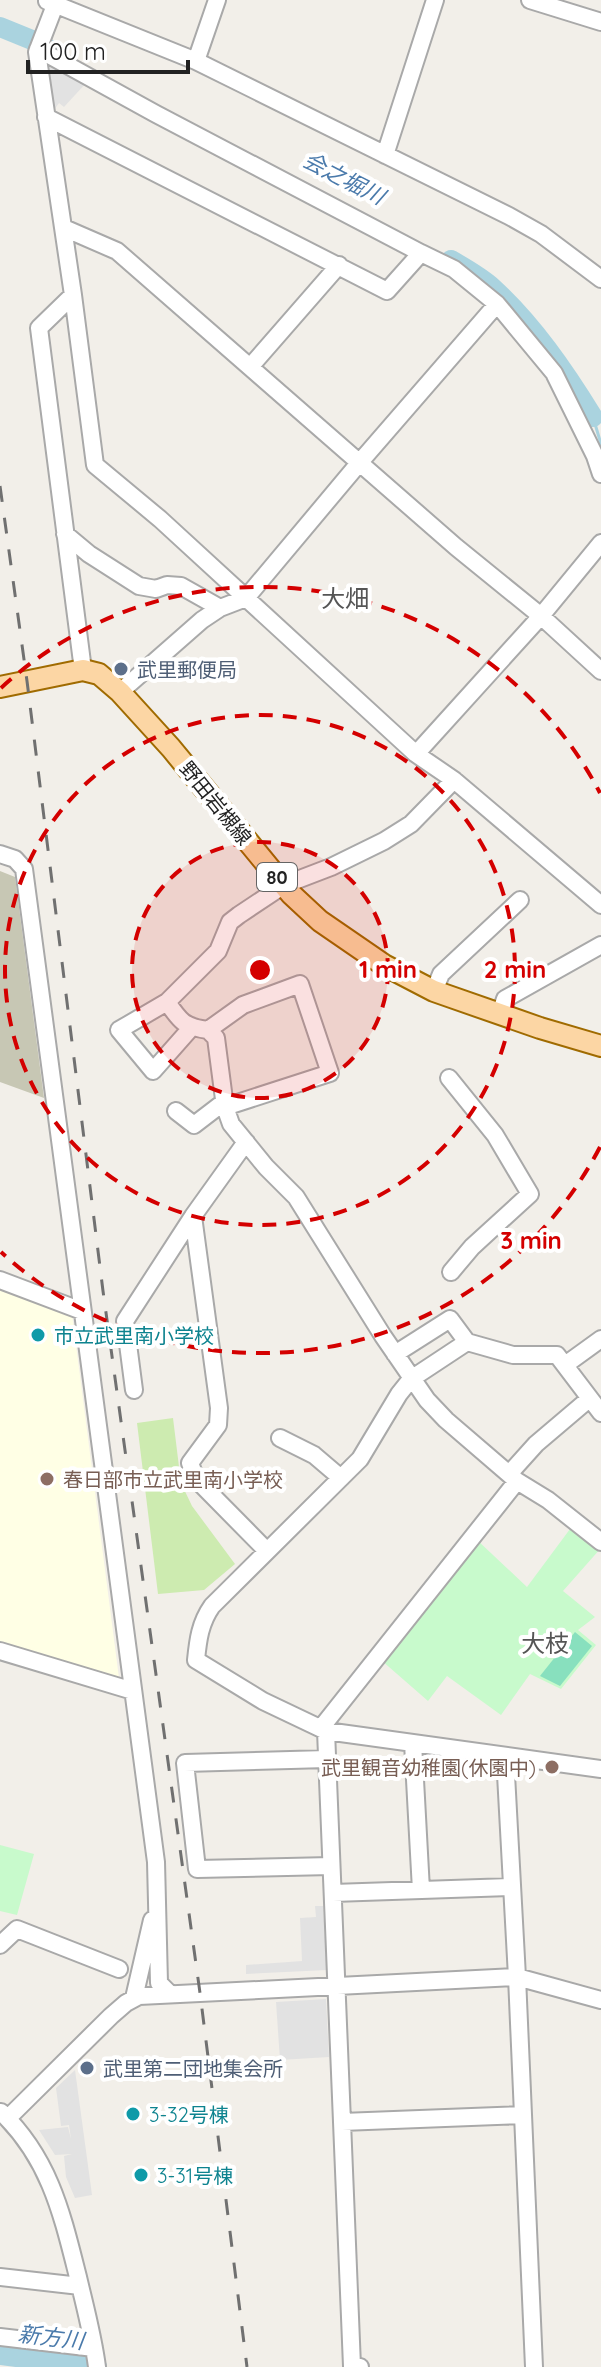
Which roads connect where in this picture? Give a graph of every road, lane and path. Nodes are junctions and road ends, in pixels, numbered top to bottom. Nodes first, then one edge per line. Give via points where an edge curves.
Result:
1 (217, 0) edge
2 (435, 0) edge
3 (530, 0) edge
4 (53, 1) edge
5 (601, 22) edge
6 (39, 48) junction
7 (196, 61) junction
8 (46, 117) junction
9 (385, 155) junction
10 (64, 228) junction
11 (421, 253) junction
12 (339, 265) junction
13 (601, 279) edge
14 (73, 295) junction
15 (497, 304) junction
16 (250, 367) junction
17 (360, 462) junction
18 (601, 474) edge
19 (65, 534) junction
20 (601, 543) edge
21 (246, 598) junction
22 (220, 608) junction
23 (541, 616) junction
24 (83, 670) junction
25 (601, 671) edge
26 (0, 687) edge
27 (120, 692) junction
28 (416, 754) junction
29 (454, 780) junction
30 (0, 854) edge
31 (284, 885) junction
32 (520, 900) dead end
33 (601, 905) edge
34 (601, 945) edge
35 (434, 991) junction
36 (167, 1002) junction
37 (500, 1014) junction
38 (199, 1029) junction
39 (601, 1046) edge
40 (449, 1078) dead end
41 (224, 1105) junction
42 (176, 1111) dead end
43 (246, 1142) junction
44 (193, 1216) junction
45 (451, 1272) dead end
46 (0, 1280) edge
47 (82, 1311) junction
48 (601, 1339) edge
49 (467, 1342) junction
50 (395, 1354) junction
51 (565, 1365) junction
52 (411, 1379) junction
53 (134, 1390) dead end
54 (589, 1399) junction
55 (601, 1413) edge
56 (280, 1438) dead end
57 (513, 1477) junction
58 (341, 1478) junction
59 (601, 1542) edge
60 (266, 1550) junction
61 (0, 1651) edge
62 (133, 1691) junction
63 (324, 1730) junction
64 (413, 1743) junction
65 (505, 1756) junction
66 (327, 1759) junction
67 (601, 1769) edge
68 (331, 1866) junction
69 (512, 1887) junction
70 (421, 1890) junction
71 (158, 1891) junction
72 (333, 1893) junction
73 (0, 1945) edge
74 (119, 1969) dead end
75 (517, 1977) junction
76 (336, 1985) junction
77 (170, 1994) junction
78 (134, 1998) junction
79 (601, 2000) edge
80 (4, 2115) edge
81 (523, 2115) junction
82 (342, 2122) junction
83 (0, 2277) edge
84 (80, 2286) junction
85 (0, 2337) edge
86 (96, 2357) edge
87 (360, 2367) edge
88 (534, 2367) edge

1 - 7 street
2 - 9 street
3 - 5 street
4 - 6 street
4 - 7 street
6 - 8 street
6 - 11 street
7 - 9 street
8 - 10 street
8 - 12 street
9 - 13 street via 519,221
10 - 14 street
10 - 16 street via 117,251
11 - 12 street via 387,291
11 - 15 street via 454,269
12 - 16 street
14 - 19 street via 39,328
14 - 21 street via 95,465
15 - 17 street
15 - 18 street via 554,373
16 - 17 street
17 - 21 street
17 - 23 street
19 - 22 street via 139,586 181,586
19 - 24 street
20 - 23 street
21 - 22 street
21 - 28 street
22 - 27 street
23 - 25 street
23 - 28 street
24 - 26 main road
24 - 27 main road, 野田岩槻線 / 80 via 99,674
27 - 31 main road, 野田岩槻線 / 80
28 - 29 street
29 - 31 street via 411,824 384,841
29 - 33 street
30 - 47 street via 24,869
31 - 35 main road, 野田岩槻線 / 80 via 304,908 384,965
31 - 36 street via 230,922 218,951
32 - 35 street via 441,974
34 - 37 street via 505,999
35 - 37 main road, 野田岩槻線 / 80
36 - 38 street via 179,1020
36 - 38 street via 119,1030 153,1071
37 - 39 main road, 野田岩槻線 / 80
38 - 41 street via 216,1038
38 - 41 street via 243,1005 300,984 330,1073
40 - 45 street via 495,1135 530,1194
41 - 42 street via 194,1125
41 - 43 street
43 - 44 street
43 - 50 street via 296,1197
44 - 53 street via 125,1321
44 - 60 street via 219,1408 218,1425 190,1463 196,1479
46 - 47 street
47 - 62 street
48 - 51 street
49 - 50 street via 450,1319
49 - 51 street via 513,1355 557,1355
49 - 52 street
50 - 52 street
51 - 54 street
52 - 57 street via 446,1420
52 - 58 street via 360,1459
54 - 55 street
54 - 57 street via 536,1444
56 - 58 street via 314,1455
57 - 59 street
57 - 63 street
58 - 60 street
60 - 63 street via 204,1618 196,1660
61 - 62 street
62 - 71 street
63 - 64 street
63 - 66 street
64 - 65 street
64 - 70 street
65 - 67 street
65 - 69 street
66 - 68 street
66 - 68 street via 185,1763 197,1869
68 - 72 street
69 - 70 street
69 - 75 street
70 - 72 street
71 - 77 street via 159,1983
71 - 78 street
72 - 76 street
73 - 74 street via 17,1929
75 - 76 street
75 - 79 street
75 - 81 street
76 - 77 street
76 - 82 street
77 - 78 street
78 - 80 street
80 - 84 street via 43,2165 55,2192
81 - 82 street
81 - 88 street
82 - 87 street via 352,2366
83 - 84 street
84 - 86 street
85 - 86 street

